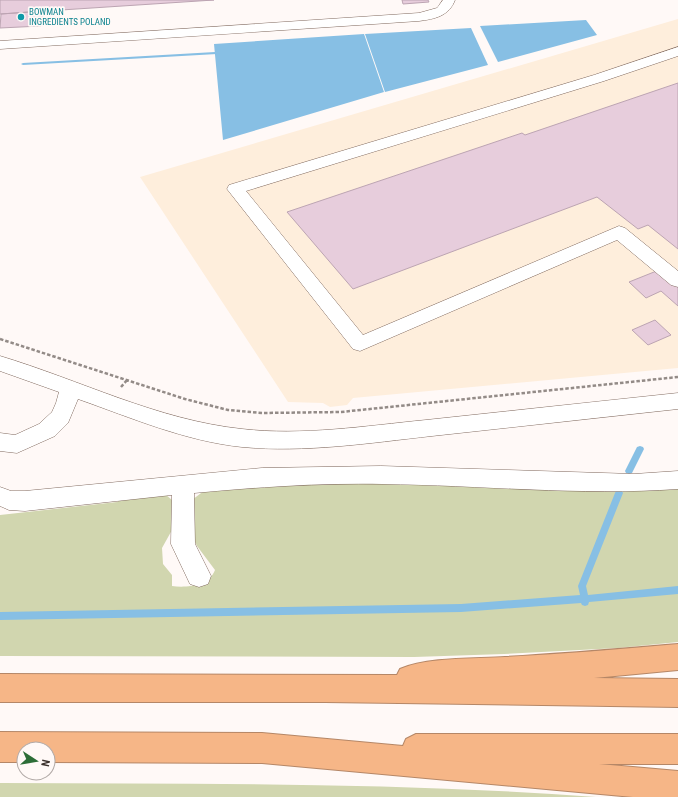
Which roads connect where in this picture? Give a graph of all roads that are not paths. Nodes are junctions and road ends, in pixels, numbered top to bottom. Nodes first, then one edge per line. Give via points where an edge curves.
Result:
1 (450, 0) edge
2 (0, 45) edge
3 (678, 52) edge
4 (678, 281) edge
5 (0, 363) edge
6 (70, 387) junction
7 (678, 401) edge
8 (0, 442) edge
9 (678, 480) edge
10 (182, 485) junction
11 (3, 501) edge
12 (199, 576) dead end
13 (678, 657) edge
14 (0, 688) edge
15 (325, 688) junction
16 (678, 694) edge
17 (0, 747) edge
18 (275, 749) junction
19 (678, 749) edge
20 (678, 786) edge

1 - 2 street via 441,12 419,17
3 - 4 street via 235,189 360,344 619,232
5 - 6 street
6 - 7 street via 166,422 201,431 242,438 288,440
6 - 8 street via 67,403 60,417 47,430 17,444
9 - 10 street via 634,483 381,476 262,477
10 - 11 street
10 - 12 street via 183,544
13 - 15 highway via 583,666 447,674
14 - 15 highway
15 - 16 highway
17 - 18 highway
18 - 19 highway
18 - 20 highway

